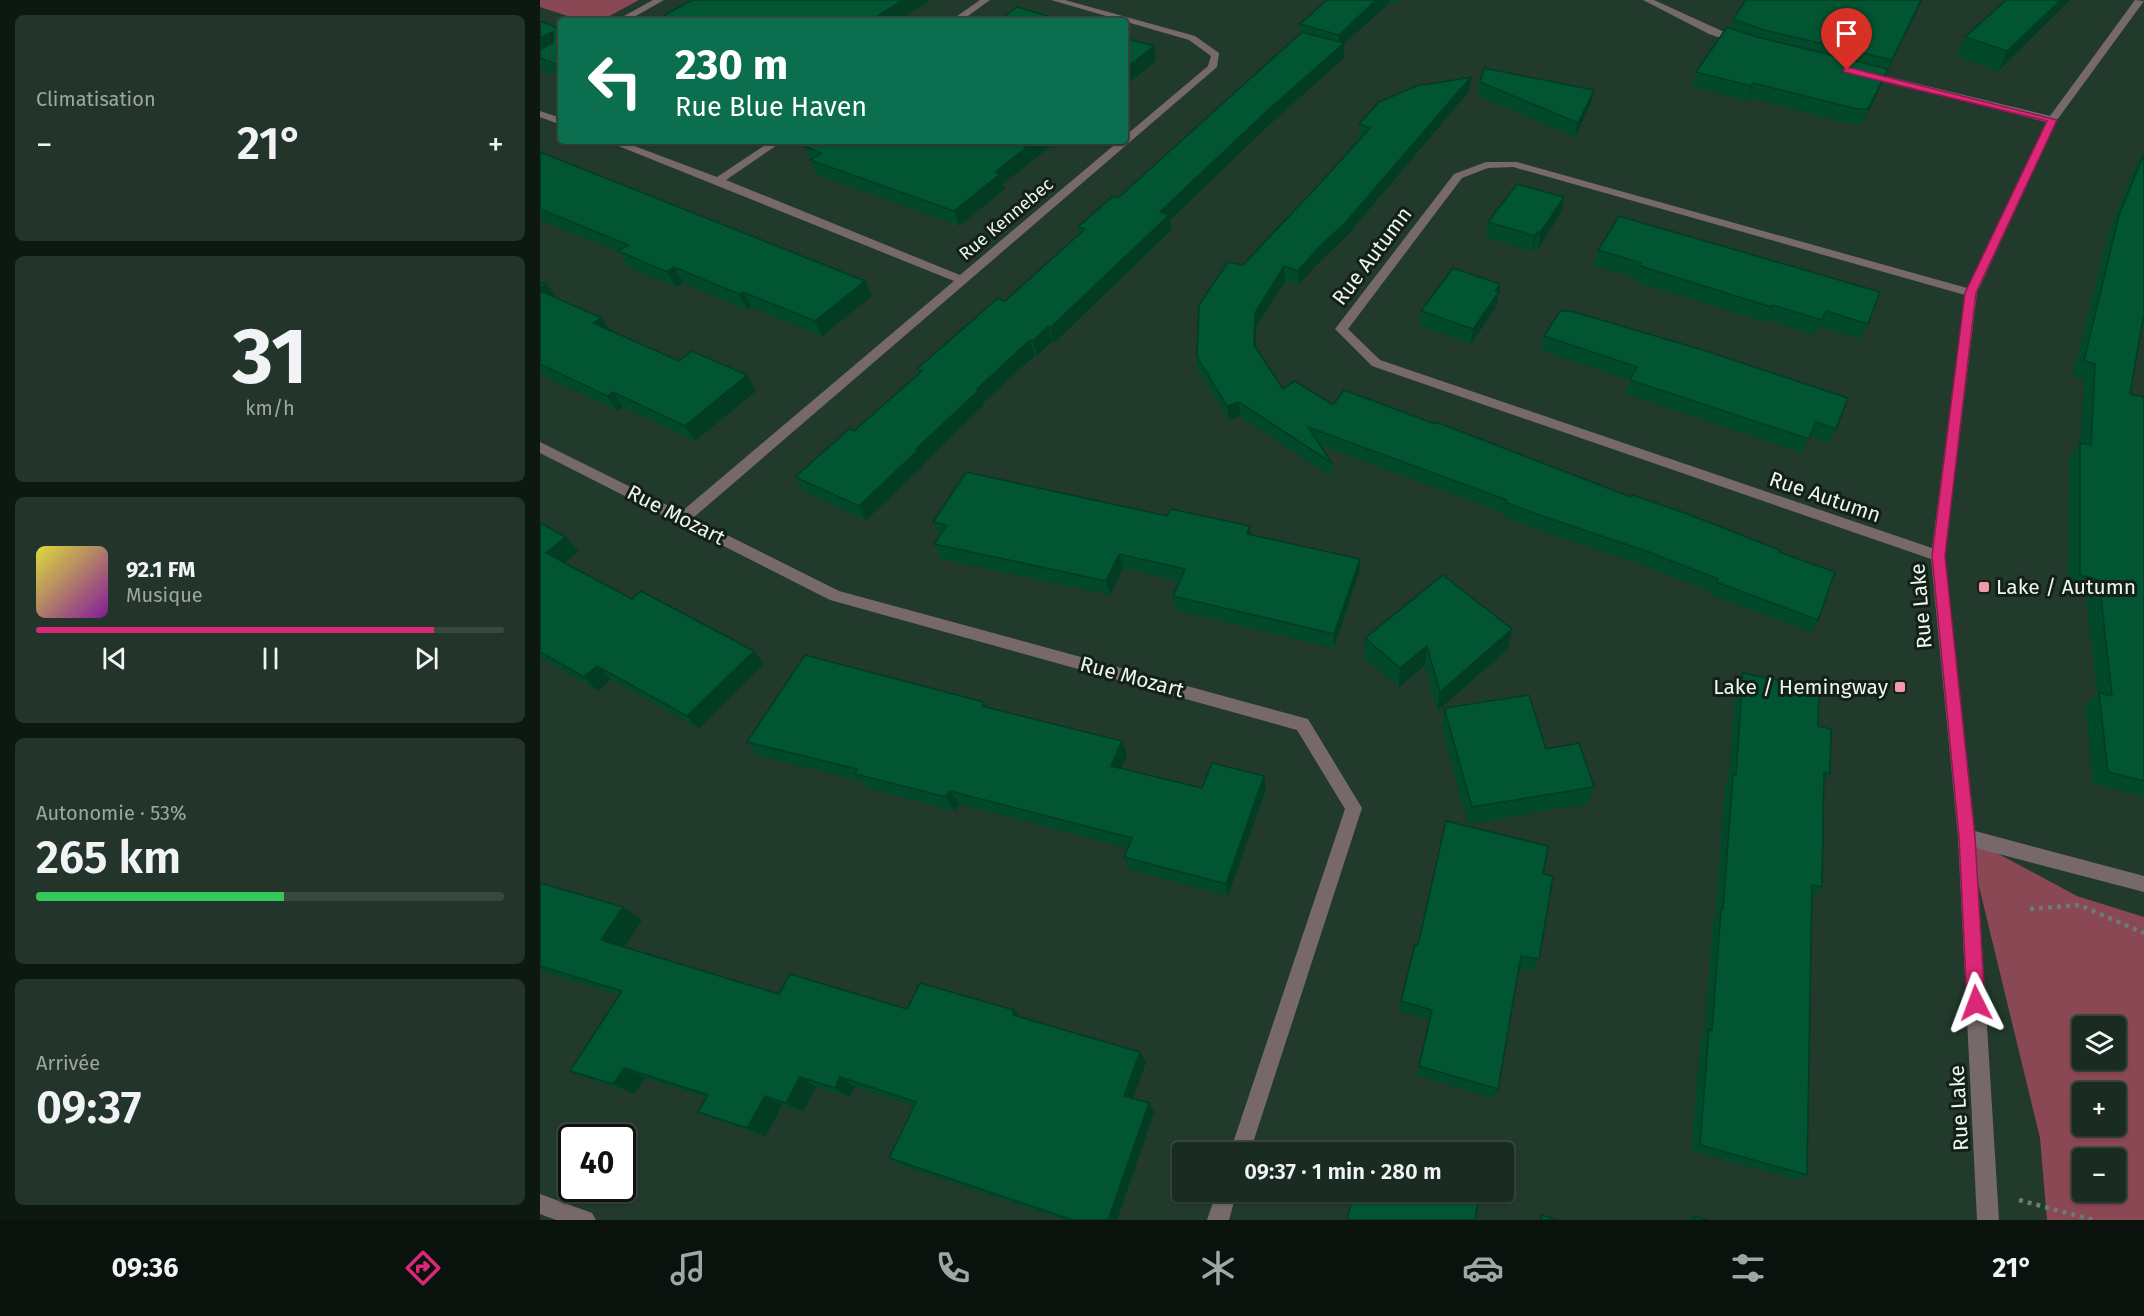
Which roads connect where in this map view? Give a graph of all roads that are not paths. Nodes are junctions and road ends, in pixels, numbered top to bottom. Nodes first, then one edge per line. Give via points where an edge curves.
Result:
1 (660, 0) edge
2 (986, 0) edge
3 (1055, 0) edge
4 (1647, 0) edge
5 (2139, 0) edge
6 (626, 18) edge
7 (959, 18) edge
8 (1120, 18) edge
9 (1128, 20) edge
10 (1756, 48) edge
11 (1859, 73) edge
12 (540, 114) edge
13 (2052, 120) junction
14 (558, 121) edge
15 (1128, 139) edge
16 (619, 144) edge
17 (774, 144) edge
18 (1122, 144) edge
19 (718, 182) junction
20 (962, 280) junction
21 (1971, 293) junction
22 (540, 447) edge
23 (683, 518) junction
24 (1938, 556) junction
25 (1967, 837) junction
26 (2144, 884) edge
27 (1243, 1142) edge
28 (1224, 1202) edge
29 (540, 1204) edge
30 (585, 1220) edge
31 (1218, 1220) edge
32 (1988, 1220) edge

1 - 6 street
2 - 7 street
3 - 8 street, Rue Kennebec
4 - 10 street via 1712,32
5 - 13 street, Rue Lake
9 - 15 street, Rue Kennebec via 1192,38 1216,55 1212,67
11 - 13 street
12 - 14 street
13 - 21 street, Rue Lake
16 - 19 street
17 - 19 street
18 - 20 street, Rue Kennebec
19 - 20 street
20 - 23 street, Rue Kennebec
21 - 24 street, Rue Lake
21 - 24 street, Rue Autumn via 1513,164 1486,165 1458,176 1341,329 1376,363
22 - 23 street, Rue Mozart
23 - 27 street, Rue Mozart via 835,596 1302,724 1354,808
24 - 25 street, Rue Lake
25 - 26 street
25 - 32 street, Rue Lake
28 - 31 street
29 - 30 street

